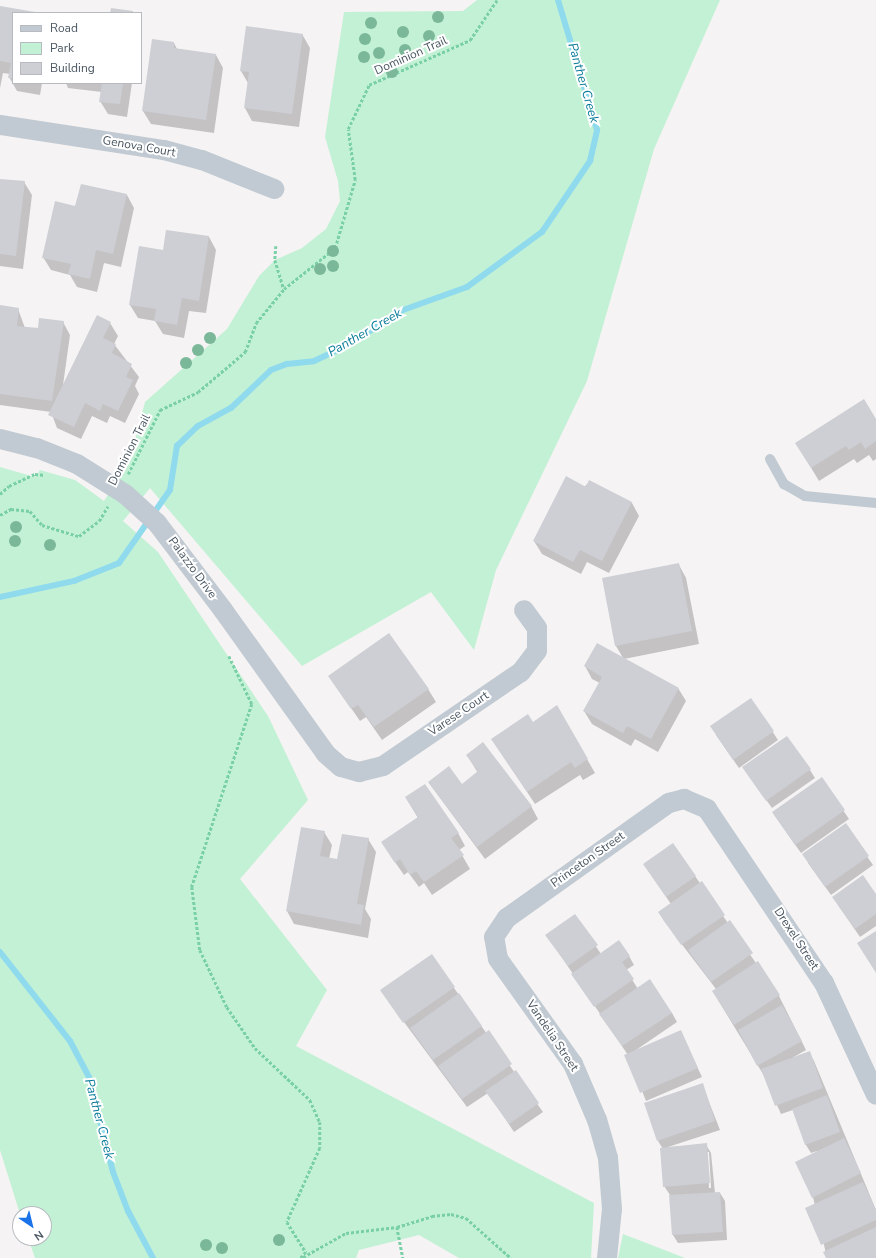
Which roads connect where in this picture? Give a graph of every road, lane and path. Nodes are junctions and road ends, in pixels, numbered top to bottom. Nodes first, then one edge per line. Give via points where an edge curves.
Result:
1 (497, 0) edge
2 (0, 125) edge
3 (274, 189) dead end
4 (276, 246) dead end
5 (284, 289) junction
6 (0, 440) edge
7 (770, 459) dead end
8 (50, 476) dead end
9 (125, 481) dead end
10 (0, 494) edge
11 (115, 500) dead end
12 (876, 503) edge
13 (0, 515) edge
14 (524, 610) dead end
15 (226, 651) dead end
16 (332, 760) joint
17 (692, 800) joint
18 (494, 937) joint
19 (876, 1095) edge
20 (397, 1227) junction
21 (301, 1258) edge
22 (403, 1258) edge
23 (511, 1258) edge
24 (607, 1258) edge

1 - 5 path, Dominion Trail via 470,40 369,85 348,129 355,180 336,248
2 - 3 street, Genova Court via 164,150 202,160
4 - 5 path via 275,260
5 - 9 path, Dominion Trail via 256,323 245,352 198,392 160,410
6 - 16 street, Palazzo Drive, bridge via 37,448 77,464 114,486 152,518 176,544
7 - 12 lane via 784,484 805,496
8 - 10 path via 35,474 9,486
11 - 13 path, Dominion Trail via 99,521 79,536 42,525 30,511 11,509
14 - 16 street, Varese Court via 536,628 537,651 521,672 378,768 357,772
15 - 21 path via 252,704 192,887 200,950 227,1006 254,1048 310,1100 320,1122 320,1148 287,1222 306,1252
17 - 18 street, Princeton Street via 668,804 507,918
17 - 19 street, Drexel Street via 707,809 824,983
18 - 24 street, Vandelia Street via 498,959 573,1064 597,1120 608,1158 610,1187
20 - 21 path via 346,1233
20 - 22 path
20 - 23 path via 432,1216 451,1214 466,1218

